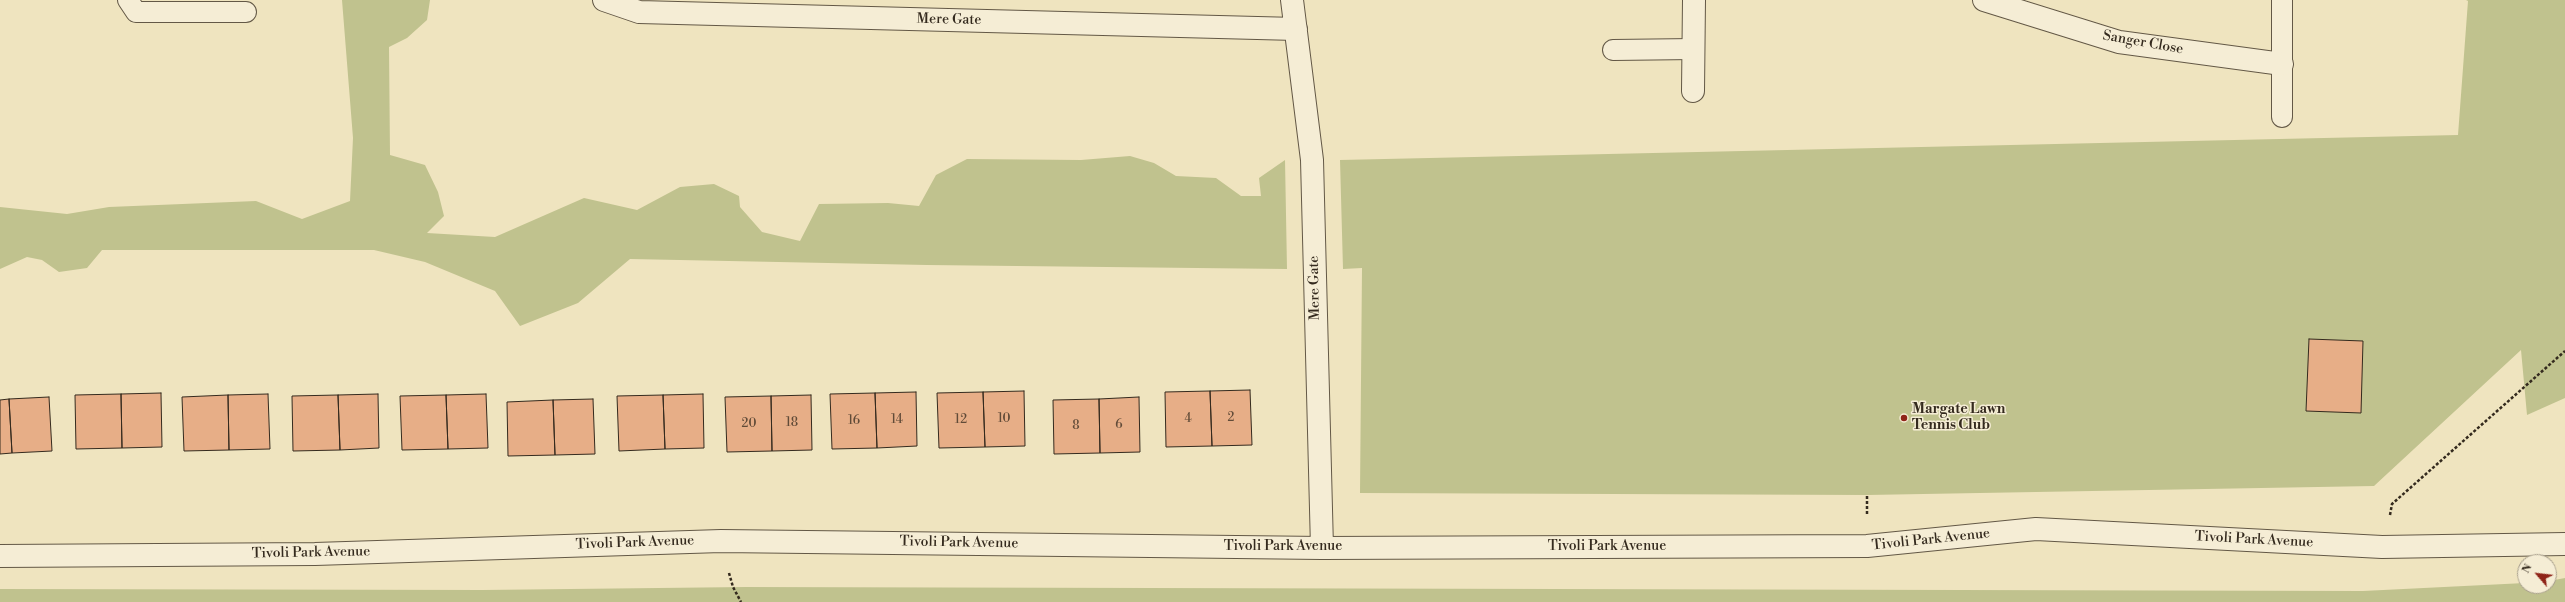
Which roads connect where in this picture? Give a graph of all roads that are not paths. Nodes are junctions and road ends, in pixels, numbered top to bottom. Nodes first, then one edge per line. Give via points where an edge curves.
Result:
1 (128, 0) edge
2 (604, 0) edge
3 (1292, 0) edge
4 (1694, 0) edge
5 (1984, 0) edge
6 (2282, 0) edge
7 (246, 12) dead end
8 (1296, 29) junction
9 (1694, 49) junction
10 (1613, 50) dead end
11 (2282, 64) junction
12 (1693, 91) dead end
13 (2282, 117) dead end
14 (2565, 544) edge
15 (1322, 548) junction
16 (0, 556) edge

1 - 7 lane via 136,12
2 - 8 street, Mere Gate via 639,12
3 - 8 street, Mere Gate
4 - 9 street
5 - 11 street, Sanger Close via 2119,42
6 - 11 lane
8 - 15 street, Mere Gate via 1312,160
9 - 10 lane
9 - 12 street
11 - 13 lane
14 - 15 street, Tivoli Park Avenue via 2382,547 2036,529 1867,546
15 - 16 street, Tivoli Park Avenue via 721,541 315,554

